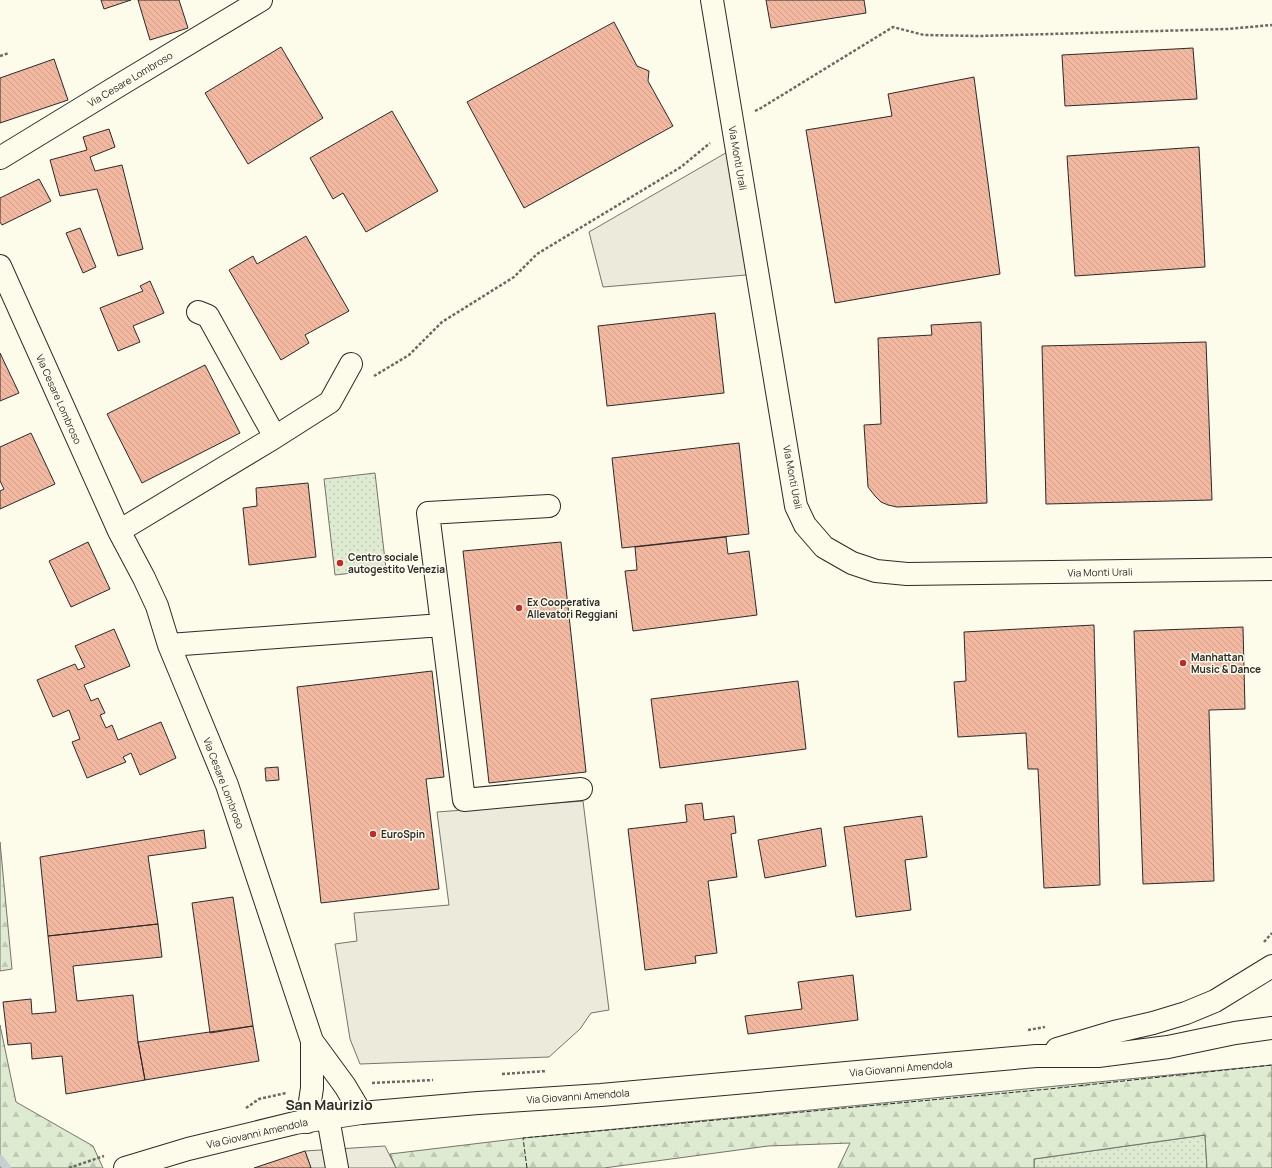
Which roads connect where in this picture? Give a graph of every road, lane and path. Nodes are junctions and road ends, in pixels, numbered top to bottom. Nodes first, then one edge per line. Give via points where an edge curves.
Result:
1 (261, 0) edge
2 (712, 0) edge
3 (1272, 25) edge
4 (9, 53) dead end
5 (0, 56) edge
6 (731, 119) junction
7 (0, 158) edge
8 (0, 266) edge
9 (198, 312) dead end
10 (351, 364) dead end
11 (370, 378) dead end
12 (275, 437) junction
13 (549, 506) dead end
14 (119, 531) junction
15 (1272, 569) edge
16 (442, 626) junction
17 (169, 645) junction
18 (581, 790) dead end
19 (1272, 933) edge
20 (1261, 945) dead end
21 (1272, 966) edge
22 (1048, 1026) dead end
23 (1272, 1028) edge
24 (1025, 1030) dead end
25 (312, 1041) junction
26 (1036, 1056) junction
27 (554, 1071) dead end
28 (496, 1075) dead end
29 (437, 1080) dead end
30 (345, 1086) junction
31 (361, 1113) junction
32 (317, 1120) junction
33 (86, 1162) dead end
34 (69, 1168) edge
35 (125, 1168) edge
36 (337, 1168) edge

1 - 7 street, Via Cesare Lombroso
2 - 6 street, Via Monti Urali
3 - 6 path via 1226,29 980,36 924,35 893,27 761,108
4 - 5 path
6 - 11 path via 712,141 681,167 537,254 514,278 442,322 409,355
6 - 15 street, Via Monti Urali via 796,506 805,525 824,547 852,563 876,571 907,574
8 - 14 street, Via Cesare Lombroso
9 - 12 street via 208,316
10 - 12 street via 330,402
12 - 14 street
13 - 16 street via 428,513
14 - 17 street, Via Cesare Lombroso via 157,606
16 - 17 street
16 - 18 street via 464,800
17 - 25 street, Via Cesare Lombroso via 227,785
19 - 20 path
21 - 26 street, Via Giovanni Amendola via 1215,1001 1186,1013
22 - 24 path
23 - 26 street, Via Giovanni Amendola via 1168,1047 1098,1056
25 - 30 street, Via Cesare Lombroso
25 - 32 street, Via Cesare Lombroso via 312,1088
26 - 31 street, Via Giovanni Amendola via 601,1095
27 - 28 path
29 - 30 path
30 - 31 street, Via Cesare Lombroso
31 - 32 street, Via Giovanni Amendola
32 - 35 street, Via Giovanni Amendola via 188,1149
32 - 36 street, Via Cesare Lombroso
33 - 34 path

